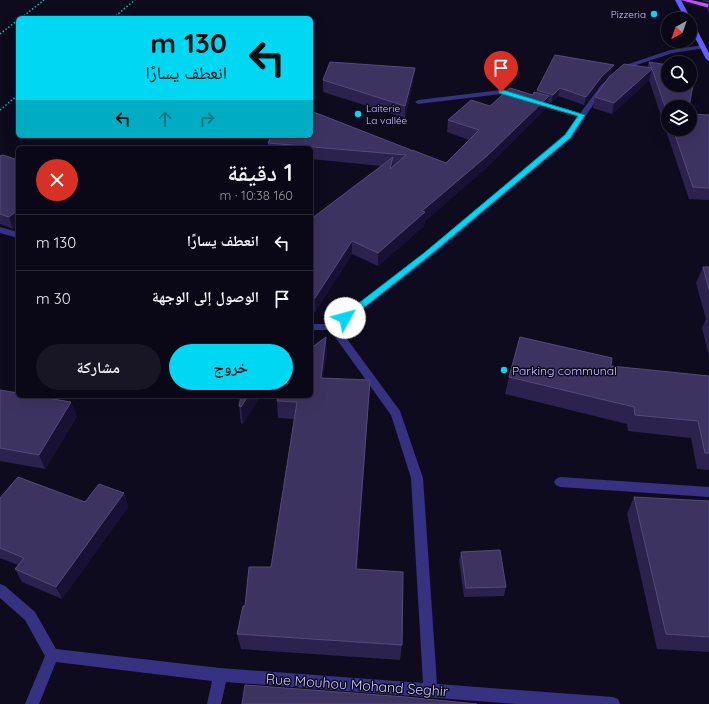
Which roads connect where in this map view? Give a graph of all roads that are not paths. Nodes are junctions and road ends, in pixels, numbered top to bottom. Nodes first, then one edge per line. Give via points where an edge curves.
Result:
1 (678, 0) edge
2 (684, 0) edge
3 (709, 6) edge
4 (684, 12) edge
5 (697, 35) edge
6 (703, 47) junction
7 (709, 59) edge
8 (523, 98) edge
9 (530, 100) edge
10 (418, 102) dead end
11 (581, 115) junction
12 (0, 230) edge
13 (16, 234) edge
14 (313, 327) edge
15 (333, 327) junction
16 (560, 482) dead end
17 (709, 492) edge
18 (0, 590) edge
19 (52, 655) junction
20 (220, 675) junction
21 (430, 690) junction
22 (32, 704) edge
23 (214, 704) edge
24 (613, 704) edge

1 - 4 main road
2 - 3 main road
5 - 6 main road
6 - 7 main road
6 - 11 street via 672,51 628,66 603,86
8 - 10 street via 501,92
9 - 11 street
11 - 15 street via 568,136 426,255
12 - 13 street
14 - 15 street
15 - 21 street via 396,414 417,478
16 - 17 street
18 - 19 street via 30,616
19 - 20 street, Rue Mouhou Mohand Seghir
19 - 22 street
20 - 21 street, Rue Mouhou Mohand Seghir
20 - 23 street
21 - 24 street, Rue Mouhou Mohand Seghir

